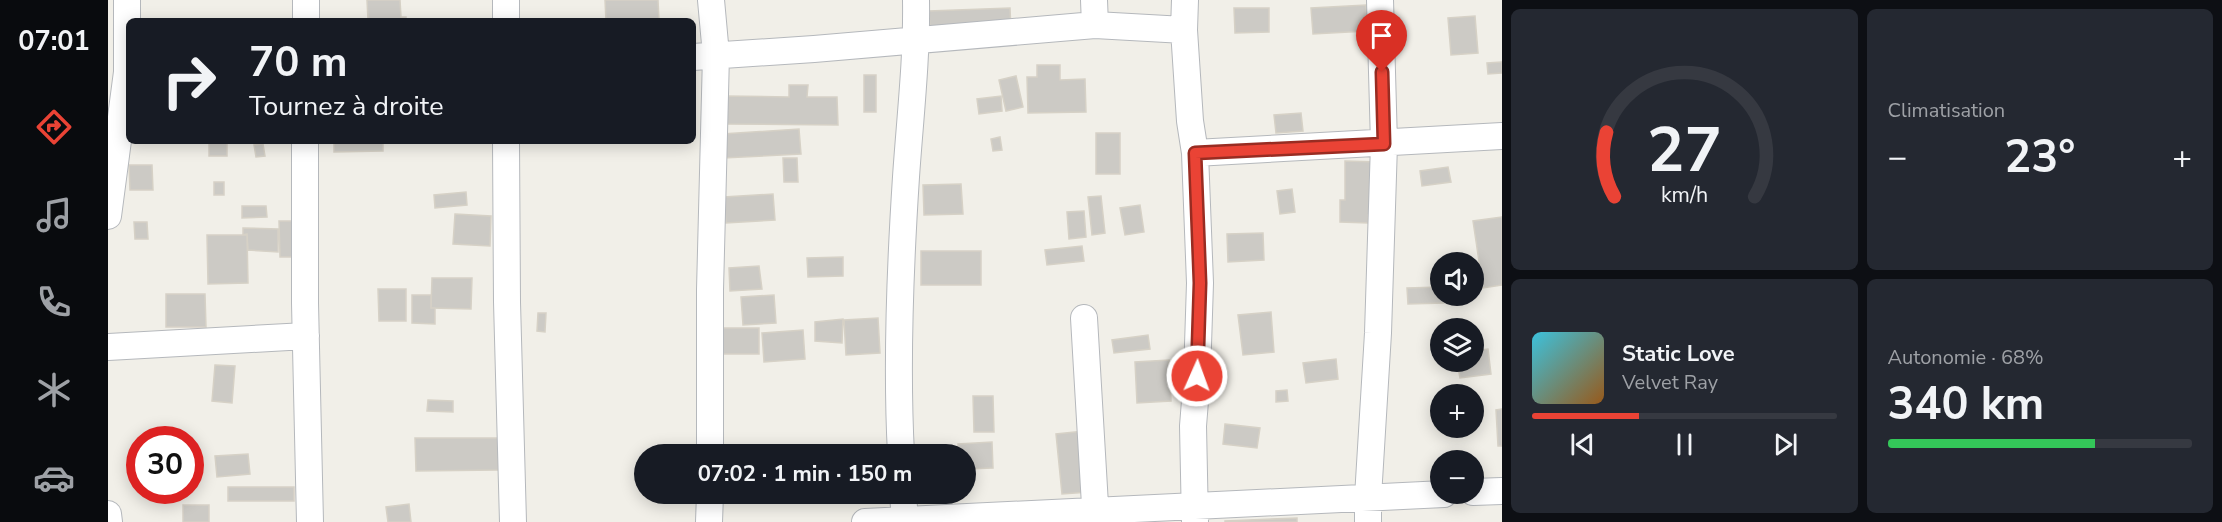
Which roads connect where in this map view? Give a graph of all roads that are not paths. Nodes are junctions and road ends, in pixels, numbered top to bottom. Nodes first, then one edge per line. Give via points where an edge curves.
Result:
1 (127, 0) edge
2 (306, 0) edge
3 (506, 0) edge
4 (711, 0) edge
5 (916, 0) edge
6 (1185, 0) edge
7 (1380, 0) edge
8 (1094, 13) edge
9 (306, 18) edge
10 (506, 18) edge
11 (1184, 30) junction
12 (917, 39) junction
13 (704, 56) edge
14 (121, 72) edge
15 (1502, 136) edge
16 (305, 144) edge
17 (506, 144) edge
18 (1384, 144) junction
19 (1195, 153) junction
20 (108, 216) edge
21 (1084, 318) dead end
22 (306, 336) junction
23 (108, 347) edge
24 (710, 444) edge
25 (901, 444) edge
26 (1502, 490) edge
27 (1484, 491) edge
28 (1430, 497) edge
29 (710, 504) edge
30 (904, 504) edge
31 (1368, 510) edge
32 (108, 514) edge
33 (1195, 514) edge
34 (1096, 517) edge
35 (905, 520) edge
36 (109, 522) edge
37 (310, 522) edge
38 (513, 522) edge
39 (710, 522) edge
40 (865, 522) edge

1 - 14 street
2 - 9 street
3 - 10 street
4 - 13 street
5 - 12 street
6 - 11 street
7 - 18 street
8 - 11 street
8 - 12 street
11 - 19 street
12 - 13 street
12 - 25 street via 900,297
13 - 24 street
14 - 20 street
15 - 18 street
16 - 22 street
17 - 38 street
18 - 19 street
18 - 31 street
19 - 33 street via 1200,283 1192,426
21 - 34 street
22 - 23 street
22 - 37 street
26 - 27 street
28 - 31 street
29 - 39 street
30 - 35 street
31 - 33 street
32 - 36 street
33 - 34 street
34 - 35 street
35 - 40 street

